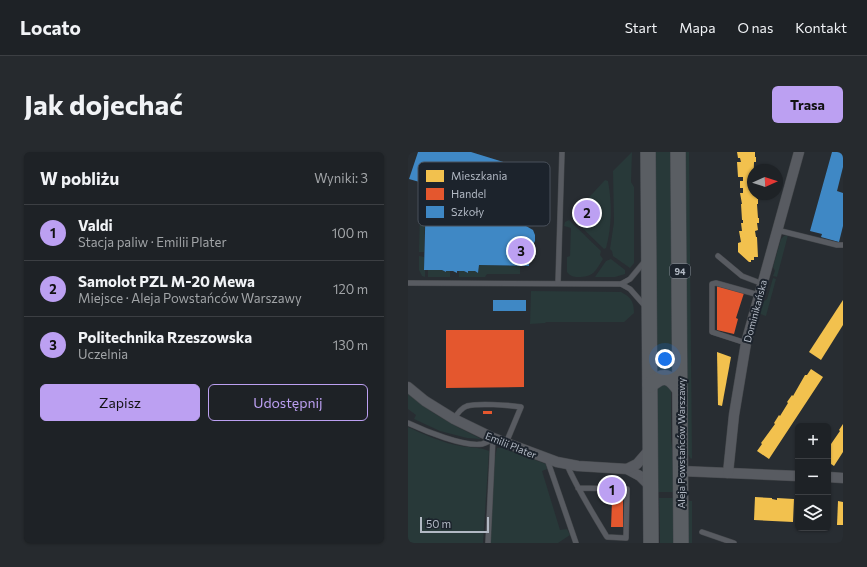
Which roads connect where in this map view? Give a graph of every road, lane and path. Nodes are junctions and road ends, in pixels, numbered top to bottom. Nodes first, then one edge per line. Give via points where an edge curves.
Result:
1 (562, 152) edge
2 (648, 152) edge
3 (678, 152) edge
4 (799, 152) edge
5 (778, 230) junction
6 (843, 245) edge
7 (649, 256) junction
8 (718, 256) dead end
9 (408, 283) edge
10 (558, 284) junction
11 (621, 284) junction
12 (763, 284) junction
13 (759, 295) junction
14 (649, 312) junction
15 (746, 343) junction
16 (650, 386) junction
17 (408, 387) edge
18 (680, 390) junction
19 (454, 419) junction
20 (408, 423) edge
21 (493, 438) junction
22 (506, 443) junction
23 (650, 449) junction
24 (547, 459) junction
25 (567, 465) junction
26 (627, 469) junction
27 (681, 471) junction
28 (728, 472) junction
29 (795, 476) edge
30 (831, 477) edge
31 (843, 478) edge
32 (650, 486) junction
33 (578, 488) junction
34 (702, 532) dead end
35 (488, 543) edge
36 (576, 543) edge
37 (651, 543) edge
38 (681, 543) edge
39 (734, 543) edge

1 - 10 lane
2 - 7 main road
3 - 18 main road, Aleja Powstańców Warszawy / 94
4 - 5 street, Dominikańska
5 - 6 lane
5 - 12 street, Dominikańska
7 - 11 lane via 630,278
7 - 14 main road
8 - 12 lane via 742,276
9 - 10 lane
10 - 11 lane
11 - 14 lane via 630,290
12 - 13 street, Dominikańska
13 - 15 street, Dominikańska
13 - 15 lane via 712,284 712,332
14 - 16 main road
15 - 28 street, Dominikańska
16 - 18 main road via 664,377 673,380
16 - 23 main road
17 - 19 street, Emilii Plater
18 - 27 main road, Aleja Powstańców Warszawy / 94
19 - 21 street, Emilii Plater
19 - 22 lane via 460,410 468,406 521,407
20 - 21 lane via 443,437 472,444 484,444
21 - 22 street, Emilii Plater
21 - 35 lane
22 - 24 street, Emilii Plater
23 - 26 street via 637,464
23 - 32 main road
24 - 25 street, Emilii Plater
24 - 36 lane
25 - 26 street, Emilii Plater
25 - 33 lane
26 - 32 street, Emilii Plater via 640,476
27 - 28 street
27 - 38 main road, Aleja Powstańców Warszawy / 94
28 - 29 street
30 - 31 street
32 - 37 main road
33 - 33 lane via 607,537 626,538 627,489
34 - 39 lane

